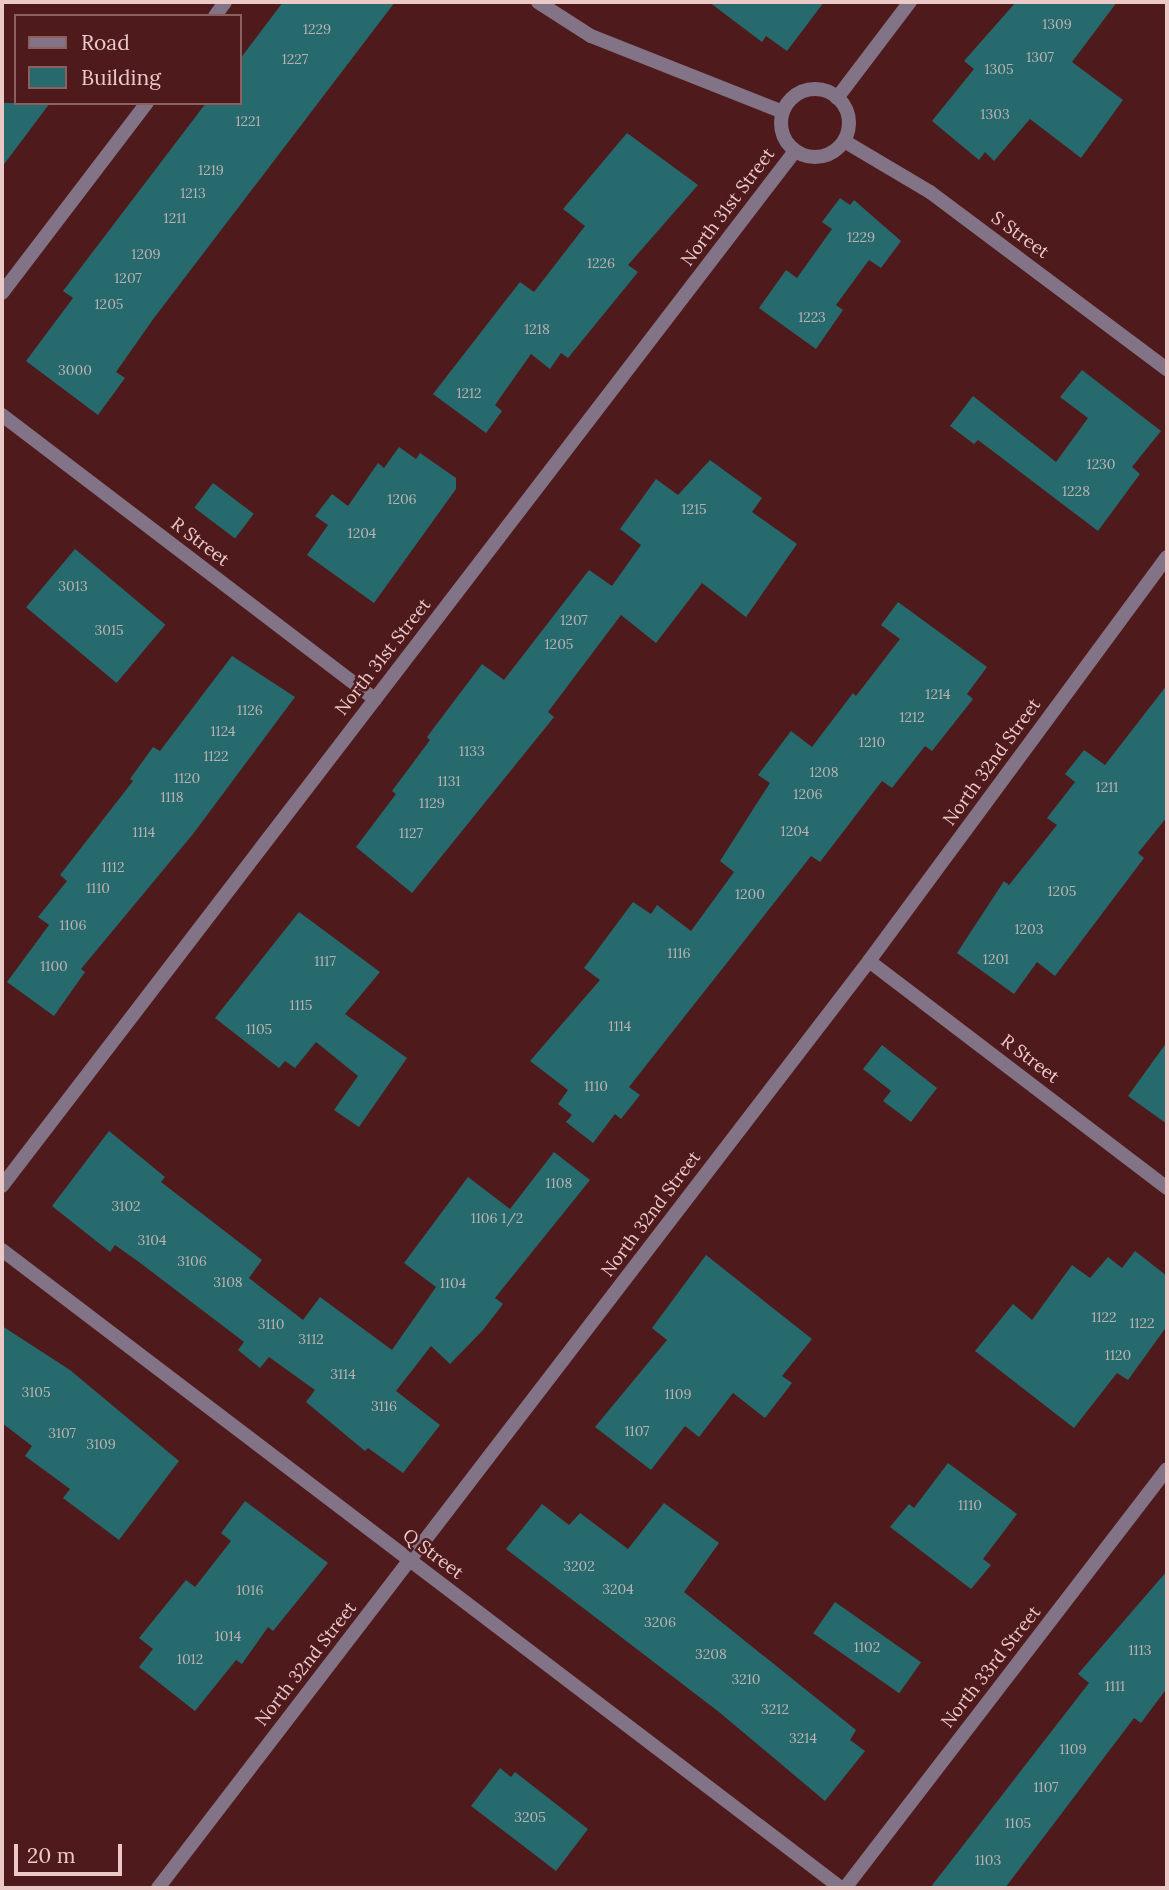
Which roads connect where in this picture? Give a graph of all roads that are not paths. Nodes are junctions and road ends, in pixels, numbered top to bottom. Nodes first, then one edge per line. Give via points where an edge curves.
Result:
1 (538, 2) edge
2 (910, 2) edge
3 (837, 98) junction
4 (146, 105) edge
5 (783, 112) junction
6 (844, 141) junction
7 (795, 151) junction
8 (2, 293) edge
9 (1167, 369) edge
10 (2, 415) edge
11 (1167, 557) edge
12 (375, 699) junction
13 (869, 961) junction
14 (2, 1186) edge
15 (1167, 1188) edge
16 (2, 1250) edge
17 (1167, 1469) edge
18 (410, 1560) junction
19 (158, 1888) edge
20 (843, 1888) edge

1 - 5 street via 591,36
2 - 3 street
3 - 5 street via 806,90
3 - 6 street via 849,123
4 - 8 street
5 - 7 street, North 31st Street via 782,134
6 - 7 street, North 31st Street via 816,157
6 - 9 street, S Street via 930,192
7 - 12 street, North 31st Street
10 - 12 street, R Street
11 - 13 street, North 32nd Street
12 - 14 street, North 31st Street
13 - 15 street, R Street
13 - 18 street, North 32nd Street
16 - 18 street, Q Street
17 - 20 street, North 33rd Street
18 - 19 street, North 32nd Street
18 - 20 street, Q Street

